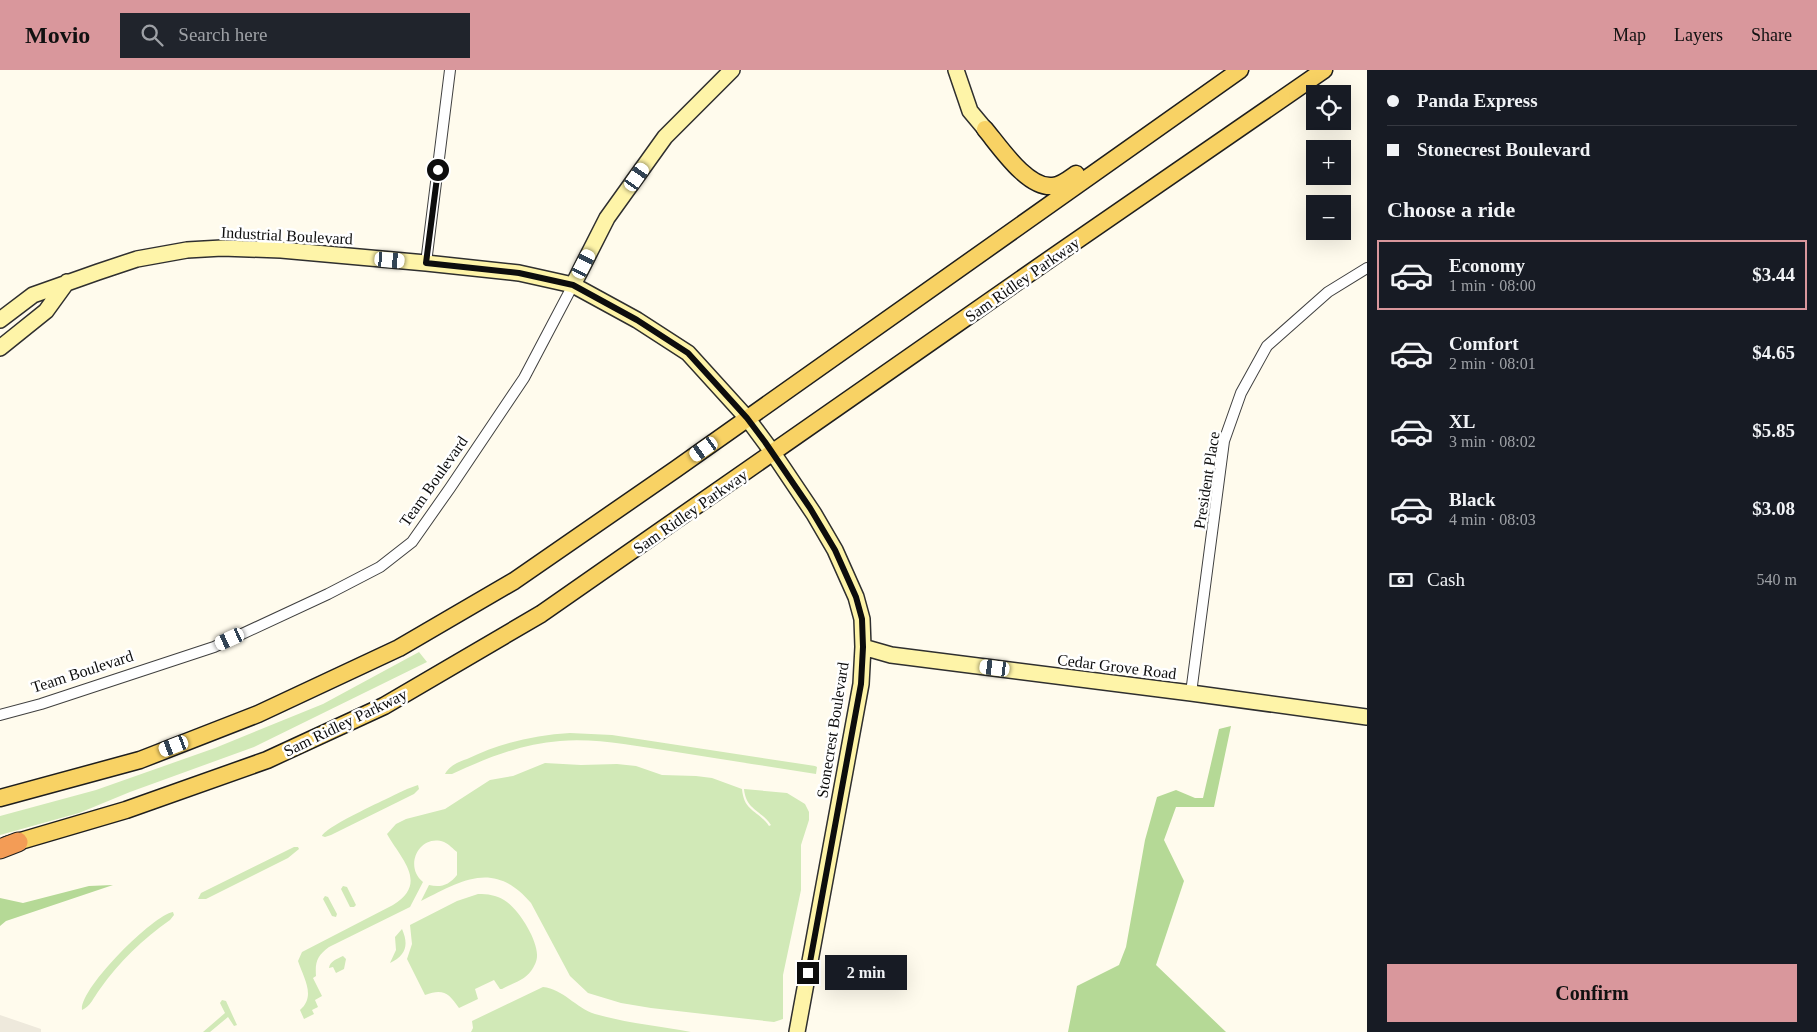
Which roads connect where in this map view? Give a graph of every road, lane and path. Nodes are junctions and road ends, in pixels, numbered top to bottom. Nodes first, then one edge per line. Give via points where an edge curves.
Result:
1 (450, 70) edge
2 (732, 70) edge
3 (956, 70) edge
4 (1324, 70) edge
5 (1235, 74) edge
6 (985, 129) joint
7 (426, 263) junction
8 (1367, 268) edge
9 (66, 282) junction
10 (573, 285) junction
11 (0, 320) edge
12 (0, 348) edge
13 (747, 418) junction
14 (774, 453) junction
15 (863, 647) junction
16 (1191, 693) junction
17 (0, 715) edge
18 (1367, 717) edge
19 (0, 798) edge
20 (6, 846) edge
21 (797, 1032) edge

1 - 7 street
2 - 10 street, Team Boulevard via 665,137 607,218
3 - 6 street via 970,111
4 - 14 main road, Sam Ridley Parkway
5 - 6 main road via 1162,114 1062,184 1053,186 1041,186 1030,180
5 - 13 main road
7 - 9 street, Industrial Boulevard via 222,248 187,250 137,259
7 - 10 street, Industrial Boulevard via 519,273
8 - 16 street, President Place via 1328,292 1267,346 1241,393 1224,441
9 - 11 street, Industrial Boulevard via 33,295
9 - 12 street via 46,311
10 - 13 street, Industrial Boulevard via 688,353
10 - 17 street, Team Boulevard via 524,378 450,488 412,542 380,567 214,647
13 - 14 street, Industrial Boulevard
13 - 19 main road via 514,581 399,648 258,714 140,760
14 - 15 street, Stonecrest Boulevard via 835,550 858,604
14 - 20 main road, Sam Ridley Parkway via 542,614 384,706 267,760 126,810
15 - 16 street, Cedar Grove Road via 892,655
15 - 21 street, Stonecrest Boulevard via 861,684
16 - 18 street, Cedar Grove Road

